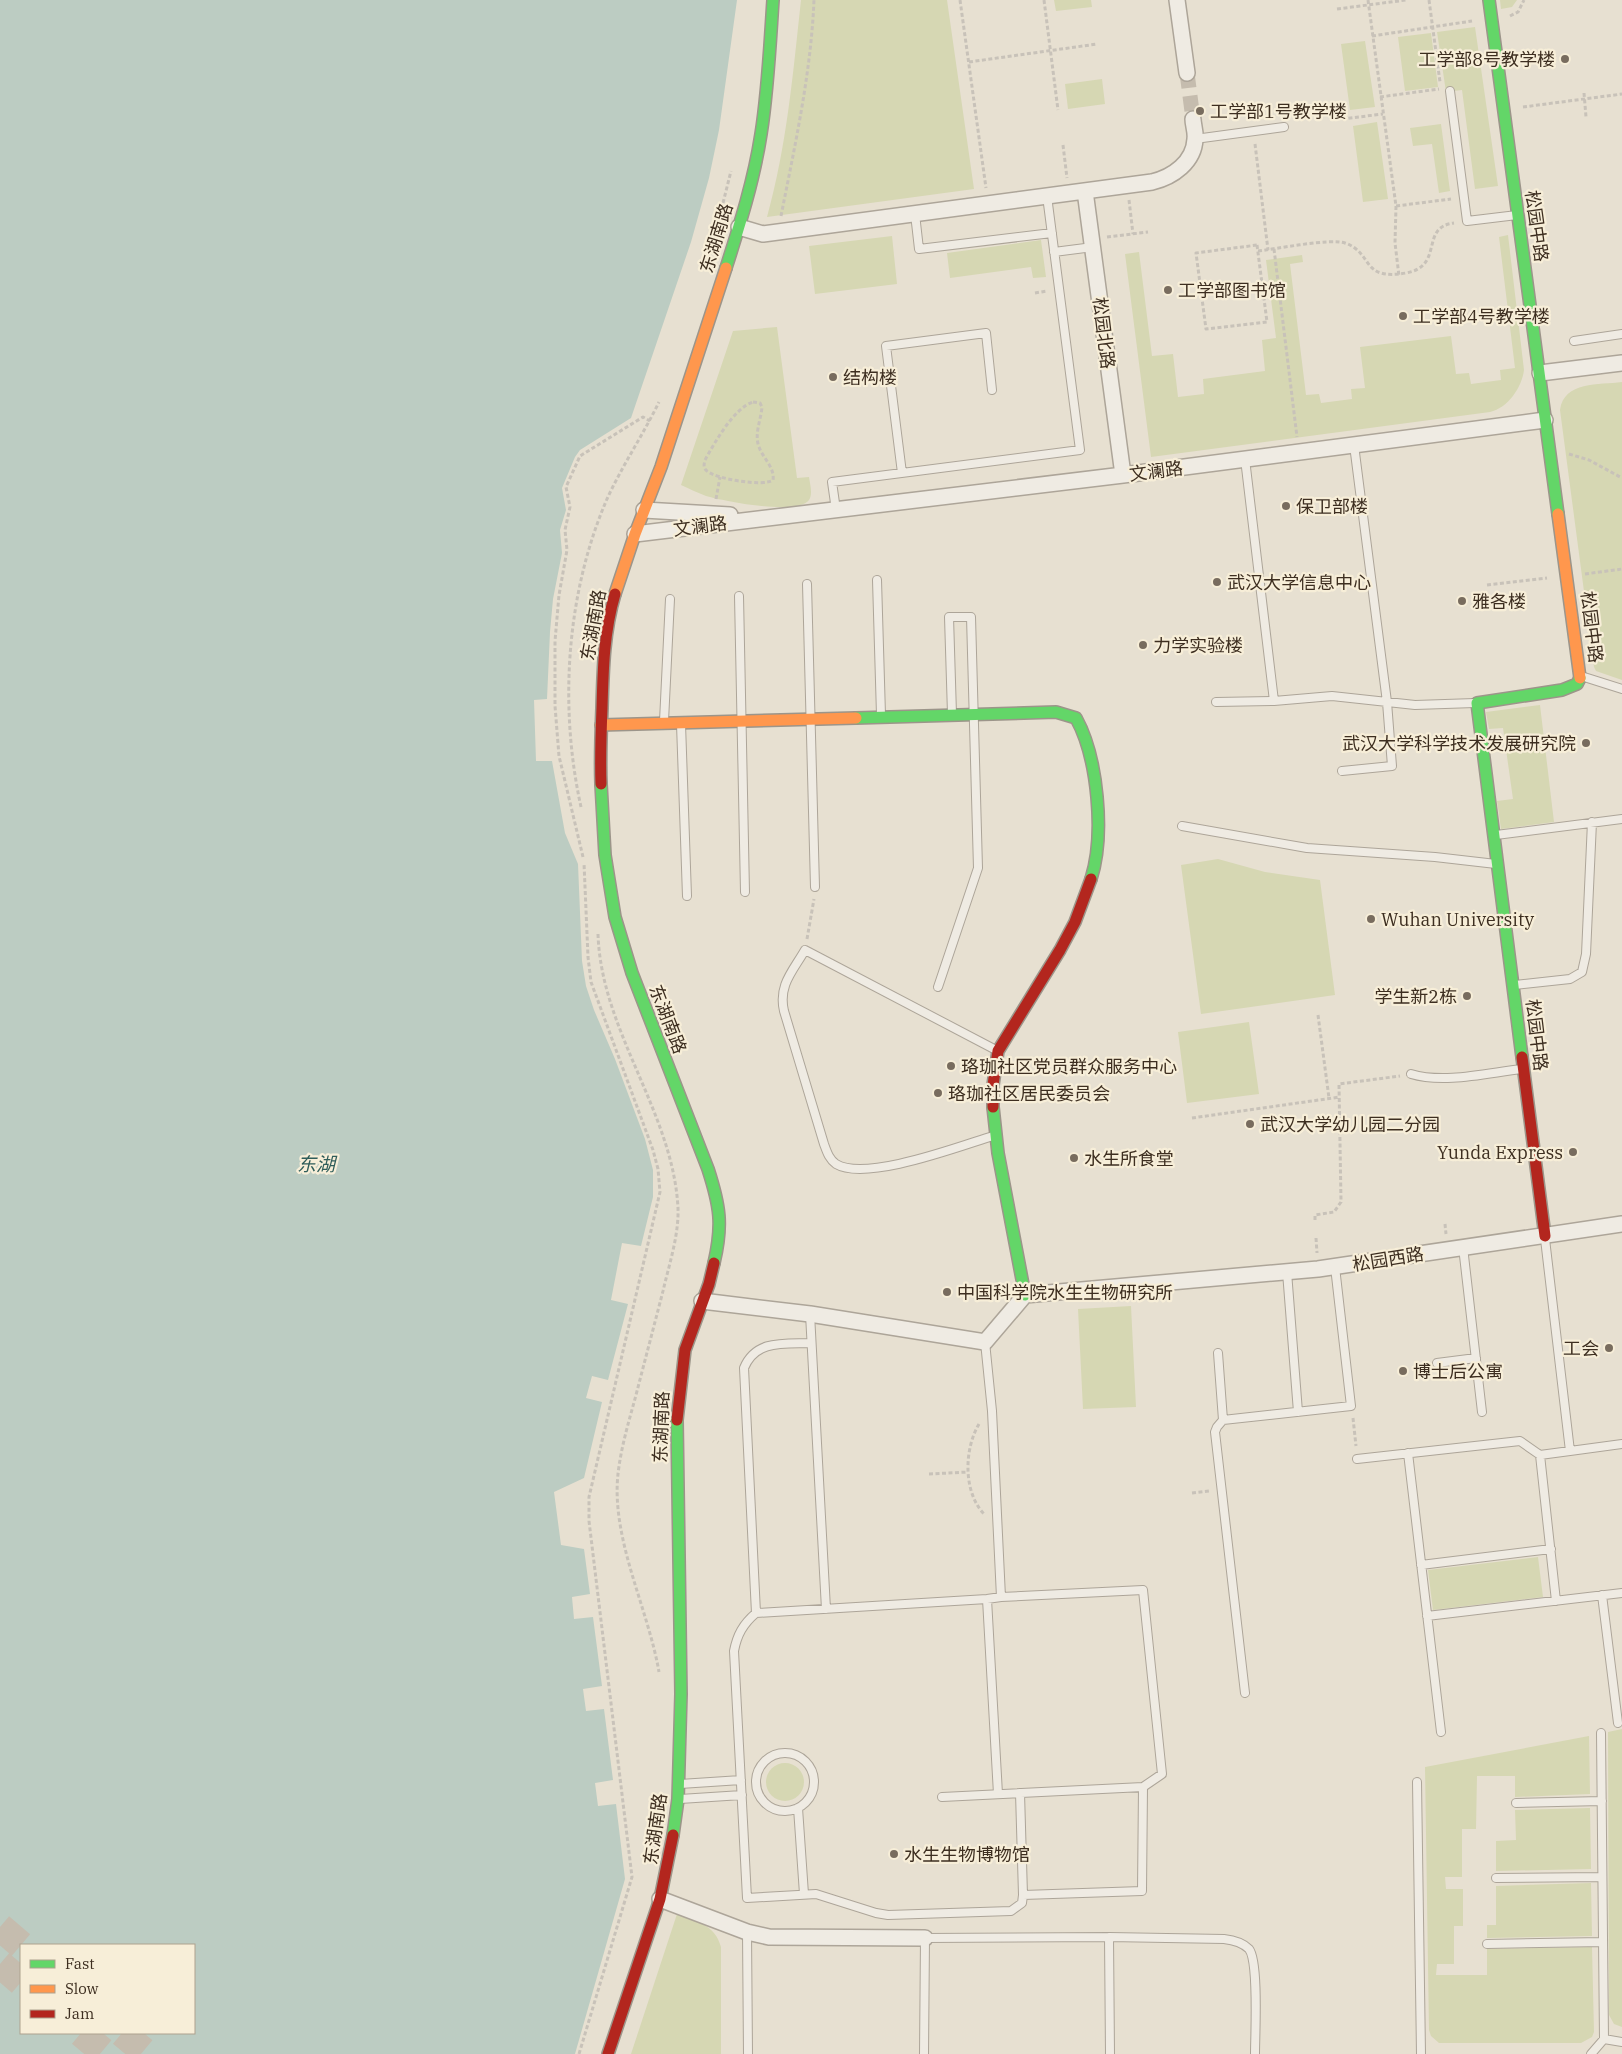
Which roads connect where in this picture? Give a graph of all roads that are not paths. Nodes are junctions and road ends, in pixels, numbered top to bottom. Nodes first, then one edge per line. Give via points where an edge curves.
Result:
1 (773, 0) edge
2 (1177, 0) edge
3 (1489, 0) edge
4 (1187, 73) tunnel mouth
5 (1450, 91) dead end
6 (1192, 118) tunnel mouth
7 (1284, 127) dead end
8 (1195, 139) junction
9 (1085, 191) junction
10 (1047, 196) junction
11 (915, 214) junction
12 (1518, 214) junction
13 (739, 227) junction
14 (1052, 233) junction
15 (1092, 243) junction
16 (1054, 252) junction
17 (1622, 334) edge
18 (1574, 341) dead end
19 (1622, 363) edge
20 (1540, 373) junction
21 (992, 390) dead end
22 (1545, 420) junction
23 (1354, 445) junction
24 (1245, 459) junction
25 (902, 473) junction
26 (1123, 475) junction
27 (644, 510) junction
28 (836, 510) junction
29 (766, 517) junction
30 (635, 534) junction
31 (877, 580) dead end
32 (807, 584) dead end
33 (739, 596) dead end
34 (670, 599) dead end
35 (1581, 676) junction
36 (1622, 689) edge
37 (1274, 700) junction
38 (1216, 702) dead end
39 (1387, 702) junction
40 (1477, 703) junction
41 (974, 715) junction
42 (952, 716) junction
43 (882, 718) junction
44 (811, 720) junction
45 (741, 722) junction
46 (681, 723) junction
47 (664, 724) junction
48 (601, 725) junction
49 (1342, 770) dead end
50 (1622, 819) edge
51 (1592, 822) junction
52 (1182, 826) dead end
53 (1494, 835) junction
54 (1498, 864) junction
55 (815, 887) road end
56 (745, 892) dead end
57 (687, 896) dead end
58 (1513, 985) junction
59 (938, 987) dead end
60 (998, 1051) junction
61 (1524, 1069) junction
62 (1411, 1074) road end
63 (995, 1135) junction
64 (1622, 1224) edge
65 (1545, 1236) junction
66 (1463, 1247) junction
67 (1335, 1267) junction
68 (1287, 1272) junction
69 (1025, 1295) junction
70 (702, 1301) junction
71 (810, 1314) junction
72 (985, 1342) junction
73 (811, 1343) junction
74 (1218, 1353) dead end
75 (1476, 1358) junction
76 (1437, 1363) dead end
77 (1298, 1412) junction
78 (1482, 1412) dead end
79 (1222, 1420) junction
80 (1622, 1444) edge
81 (1570, 1451) junction
82 (1408, 1453) junction
83 (1540, 1455) junction
84 (1357, 1459) road end
85 (1551, 1549) junction
86 (1421, 1564) junction
87 (1622, 1593) edge
88 (1602, 1595) junction
89 (1001, 1597) junction
90 (987, 1600) junction
91 (1556, 1600) junction
92 (826, 1609) junction
93 (756, 1613) junction
94 (1427, 1616) junction
95 (1245, 1693) dead end
96 (1618, 1723) dead end
97 (1441, 1732) dead end
98 (1601, 1733) dead end
99 (741, 1782) junction
100 (1417, 1782) dead end
101 (756, 1784) junction
102 (679, 1785) junction
103 (1142, 1787) junction
104 (1020, 1793) junction
105 (998, 1794) junction
106 (742, 1795) junction
107 (942, 1798) dead end
108 (678, 1799) junction
109 (1602, 1801) junction
110 (1516, 1803) dead end
111 (798, 1808) junction
112 (1602, 1877) junction
113 (1496, 1878) dead end
114 (804, 1894) junction
115 (1023, 1895) junction
116 (660, 1899) junction
117 (747, 1932) junction
118 (1109, 1937) junction
119 (925, 1938) junction
120 (1603, 1942) junction
121 (1487, 1944) dead end
122 (1604, 2039) junction
123 (1622, 2042) edge
124 (608, 2054) edge
125 (748, 2054) edge
126 (924, 2054) edge
127 (1110, 2054) edge
128 (1254, 2054) edge
129 (1421, 2054) edge
130 (1591, 2054) edge

1 - 13 street, 东湖南路 via 760,135
2 - 4 street
3 - 12 street, 松园中路
5 - 12 lane via 1467,221
6 - 8 street
7 - 8 lane
8 - 9 street via 1186,161 1171,176 1152,182
9 - 10 street
9 - 15 street, 松园北路
10 - 11 street
10 - 14 lane
11 - 13 street via 763,234
11 - 14 lane via 919,249
12 - 20 street, 松园中路
13 - 27 street, 东湖南路
14 - 16 lane
15 - 16 lane
15 - 26 street, 松园北路
16 - 25 lane via 1080,450
17 - 18 lane
19 - 20 street
20 - 22 street, 松园中路
21 - 25 lane via 986,333 886,346
22 - 23 street, 文澜路
22 - 35 street, 松园中路
23 - 24 street, 文澜路
23 - 39 lane
24 - 26 street, 文澜路
24 - 37 lane
25 - 28 lane via 832,482
26 - 28 street, 文澜路
27 - 29 street, 文澜路
27 - 30 street, 东湖南路
28 - 29 street, 文澜路
29 - 30 street, 文澜路
30 - 48 street, 东湖南路 via 606,630
31 - 43 lane
32 - 44 lane
33 - 45 lane
34 - 47 lane
35 - 36 lane
35 - 40 street, 松园中路 via 1577,684 1562,690
37 - 38 lane
37 - 39 lane via 1332,696
39 - 40 lane via 1424,706
39 - 49 lane via 1392,766
40 - 53 street, 松园中路
41 - 42 street
41 - 42 lane via 970,616 949,617
41 - 59 lane via 978,868
41 - 60 street via 1056,712 1076,718 1085,732 1098,814 1099,840 1095,864 1076,922
42 - 43 street
43 - 44 street
44 - 45 street
44 - 55 lane
45 - 46 street
45 - 56 lane
46 - 47 street
46 - 57 lane
47 - 48 street
48 - 70 street, 东湖南路 via 605,855 618,930 718,1201 718,1245
50 - 51 lane
51 - 53 lane
51 - 58 lane via 1586,954 1582,972 1570,979
52 - 54 lane via 1308,848 1435,856
53 - 54 street, 松园中路
54 - 58 street, 松园中路
58 - 61 street, 松园中路
60 - 63 street via 993,1069 992,1097
60 - 63 lane via 806,950 782,990 781,1000 829,1158 836,1164 844,1167 885,1167
61 - 62 lane via 1438,1079
61 - 65 street, 松园中路
63 - 69 street
64 - 65 street, 松园西路
65 - 66 street, 松园西路
65 - 81 lane
66 - 67 street, 松园西路
66 - 75 lane
67 - 68 street, 松园西路
67 - 77 lane via 1351,1406
68 - 69 street, 松园西路
68 - 77 lane
69 - 72 street
70 - 71 street
70 - 102 street, 东湖南路 via 685,1350 677,1411
71 - 72 street
71 - 73 lane
72 - 89 lane via 992,1411
73 - 92 lane
73 - 93 lane via 768,1346 751,1355 744,1368
74 - 79 lane
75 - 76 lane
75 - 78 lane
77 - 79 lane
79 - 95 lane via 1215,1432
80 - 81 lane
81 - 83 lane
82 - 83 lane via 1520,1441
82 - 84 lane
82 - 86 lane
83 - 85 lane
85 - 86 lane
85 - 91 lane
86 - 94 lane
87 - 88 lane
88 - 91 lane
88 - 96 lane
89 - 90 lane
89 - 103 lane via 1143,1590 1162,1774
90 - 92 lane
90 - 105 lane
91 - 94 lane
92 - 93 lane
93 - 99 lane via 739,1632 734,1651
94 - 97 lane
98 - 109 lane
99 - 101 lane
99 - 102 lane
99 - 106 lane
100 - 129 lane
101 - 111 lane via 760,1796 772,1808 790,1811
101 - 111 lane via 760,1768 774,1755 794,1754 803,1759 814,1775 814,1785 811,1795
102 - 108 street, 东湖南路
103 - 104 lane
103 - 115 lane via 1142,1891
104 - 105 lane
104 - 115 lane
105 - 107 lane
106 - 108 lane
106 - 114 lane via 747,1898
108 - 116 street, 东湖南路 via 671,1853
109 - 110 lane
109 - 112 lane
111 - 114 lane
112 - 113 lane
112 - 120 lane
114 - 115 lane via 816,1894 888,1915 1010,1911 1022,1903
116 - 117 street
116 - 124 street, 东湖南路
117 - 119 street via 782,1939
117 - 125 lane
118 - 119 lane
118 - 127 lane
118 - 128 lane via 1224,1939 1240,1942 1249,1949 1255,1971
119 - 126 lane
120 - 121 lane
120 - 122 lane
122 - 123 lane
122 - 130 lane

